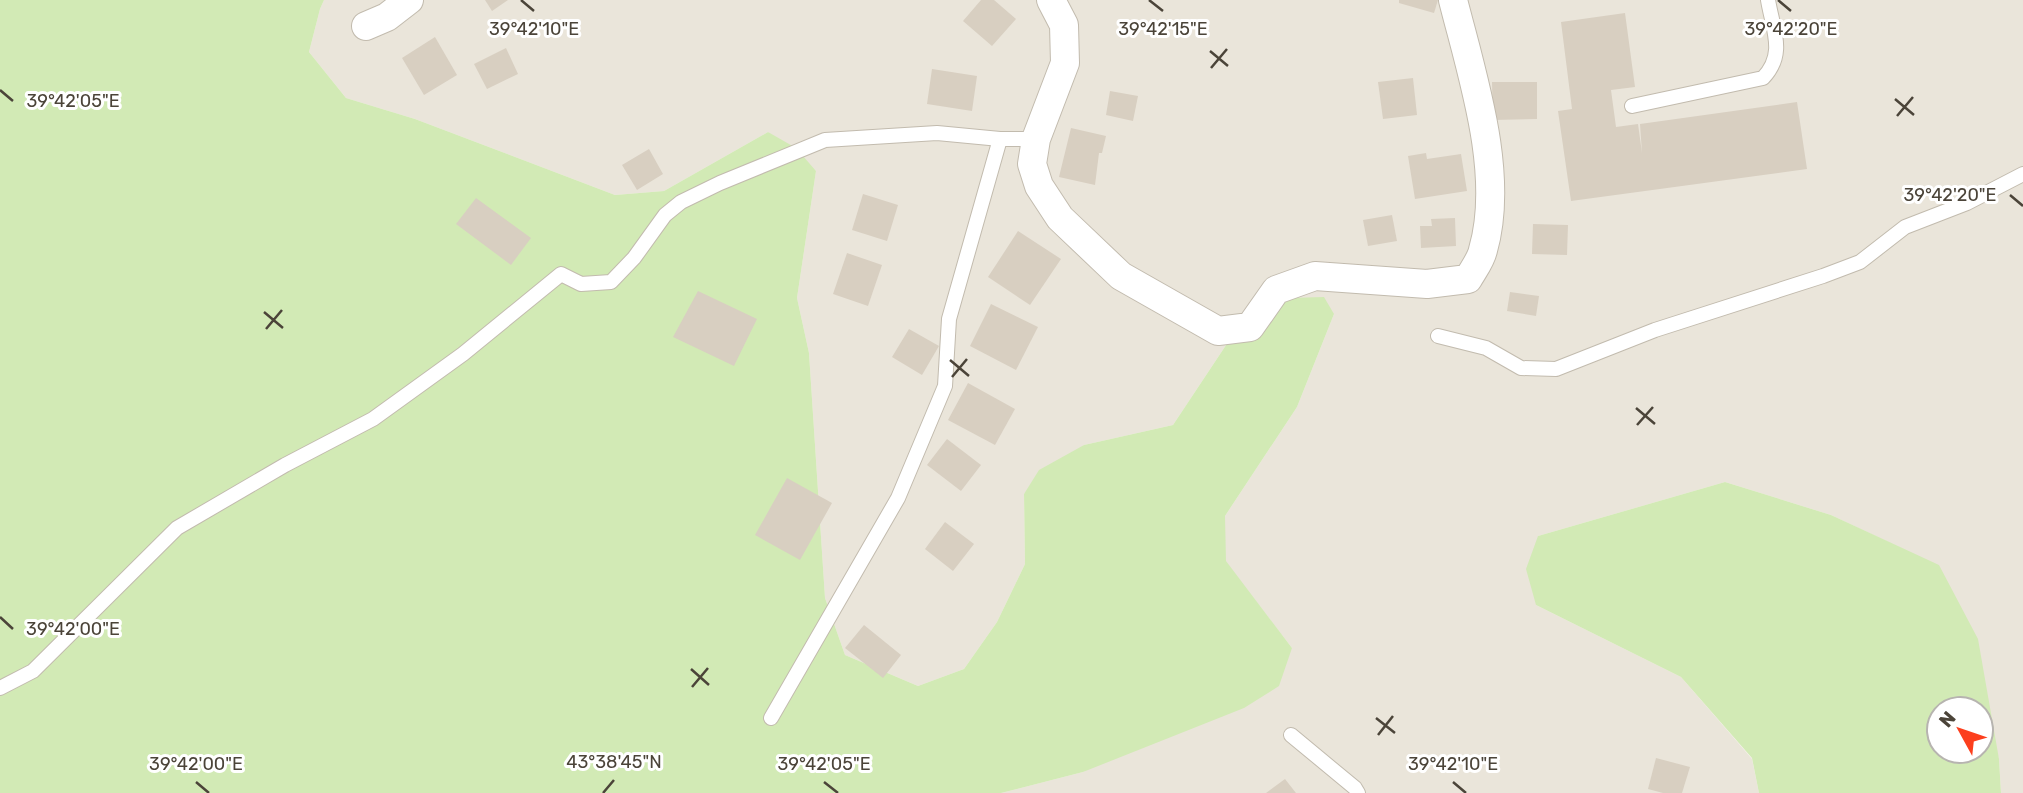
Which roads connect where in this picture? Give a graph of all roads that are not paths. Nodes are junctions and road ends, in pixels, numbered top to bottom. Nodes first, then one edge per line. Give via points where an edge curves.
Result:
1 (409, 0) edge
2 (1051, 0) edge
3 (1453, 0) edge
4 (1768, 0) edge
5 (366, 26) dead end
6 (1632, 106) dead end
7 (1000, 139) junction
8 (1036, 139) junction
9 (2023, 174) edge
10 (1438, 337) dead end
11 (0, 688) edge
12 (771, 719) dead end
13 (1291, 735) dead end
14 (1358, 793) edge

1 - 5 street
2 - 8 street via 1064,26 1065,63
3 - 8 street via 1480,110 1492,192 1483,252 1468,279 1427,284 1315,276 1276,290 1250,327 1219,331 1121,276 1060,218 1039,186 1032,164
4 - 6 lane via 1778,52 1773,68 1763,78
7 - 8 lane
7 - 11 lane via 937,133 825,140 681,202 611,282 581,284 561,274 373,419 177,528 33,671
7 - 12 lane via 949,319 945,386 898,498
9 - 10 lane via 1967,203 1905,227 1860,262 1655,330 1556,369 1521,369 1486,348
13 - 14 lane

